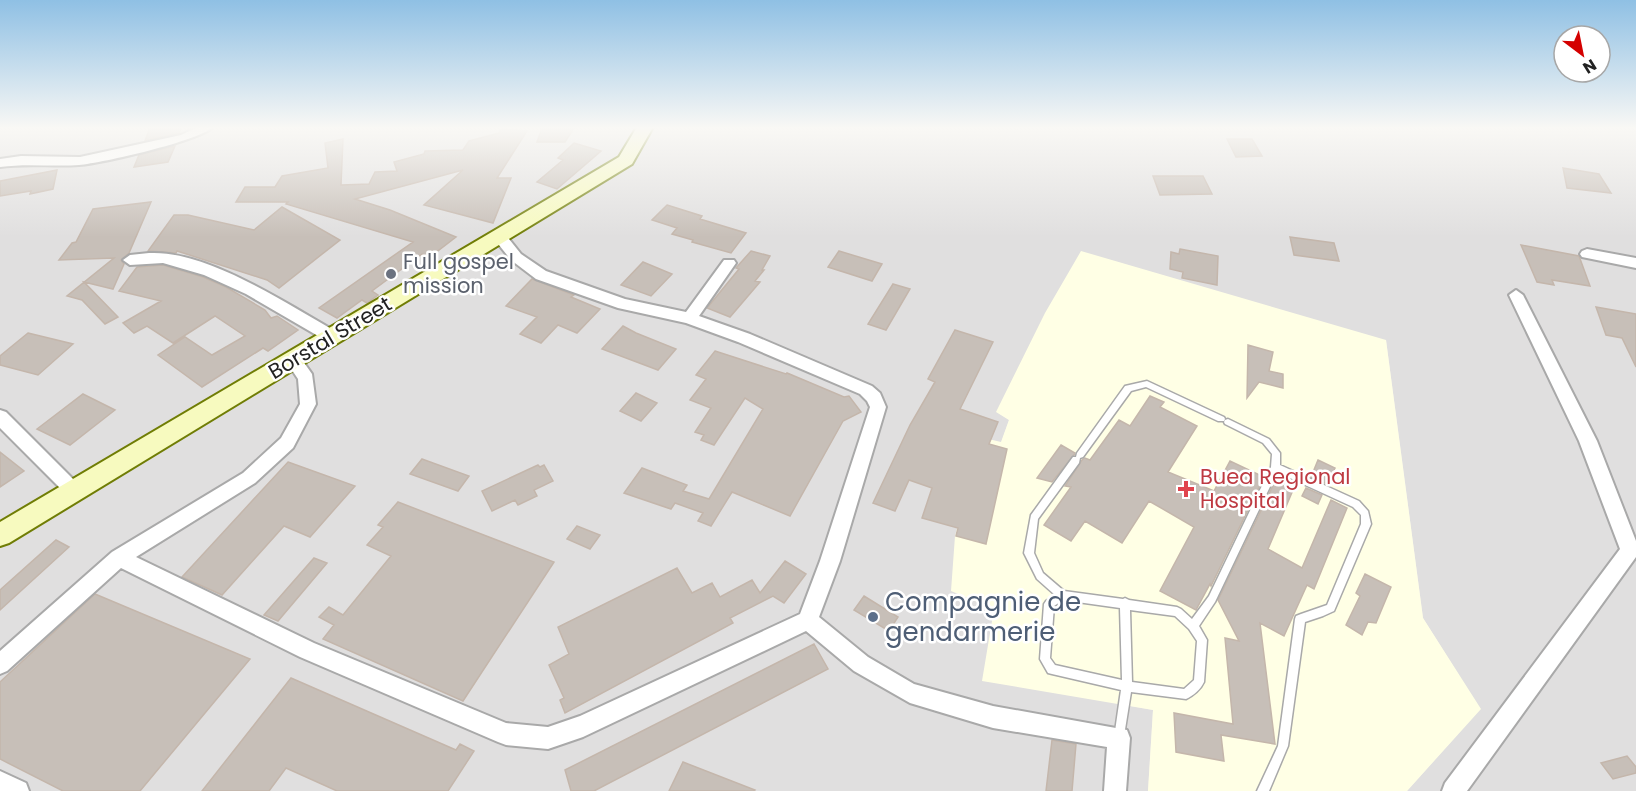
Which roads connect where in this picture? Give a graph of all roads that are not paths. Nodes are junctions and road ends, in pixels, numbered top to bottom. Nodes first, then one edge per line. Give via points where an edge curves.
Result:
1 (620, 164) edge
2 (500, 237) junction
3 (1587, 254) dead end
4 (130, 260) dead end
5 (1636, 262) edge
6 (729, 263) dead end
7 (1516, 295) dead end
8 (689, 318) junction
9 (331, 336) junction
10 (294, 361) junction
11 (0, 417) edge
12 (1275, 467) junction
13 (74, 492) junction
14 (0, 535) edge
15 (1633, 550) edge
16 (119, 558) junction
17 (1062, 595) junction
18 (1125, 603) junction
19 (808, 620) junction
20 (1193, 626) junction
21 (0, 664) edge
22 (1127, 686) junction
23 (1119, 738) junction
24 (0, 782) edge
25 (18, 791) edge
26 (1115, 791) edge
27 (1263, 791) edge
28 (1454, 791) edge

1 - 2 street, Borstal Street
2 - 8 street via 516,257 541,275 623,304
2 - 9 street, Borstal Street
3 - 5 street
4 - 9 street via 166,258 216,274
6 - 8 street
7 - 15 street via 1587,441
8 - 19 street via 866,390 878,407
9 - 10 street, Borstal Street
10 - 13 street, Borstal Street
10 - 16 street via 306,378 308,404 287,443 249,478
11 - 13 street
12 - 17 lane via 1276,453 1266,441 1147,384 1128,388 1034,518 1029,553 1040,576
12 - 20 lane via 1212,598
12 - 27 lane via 1356,504 1365,514 1366,524 1331,608 1324,613 1310,612 1300,619 1283,746
13 - 14 street, Borstal Street
15 - 28 street
16 - 19 street via 317,654 506,734 548,738 583,726
16 - 21 street
17 - 18 lane
17 - 22 lane via 1049,604 1045,659 1052,669
18 - 20 lane via 1177,612
18 - 22 lane
19 - 23 street via 861,664 910,693 993,717
20 - 22 lane via 1202,640 1199,682 1186,694
22 - 23 lane
23 - 26 street
24 - 25 street

